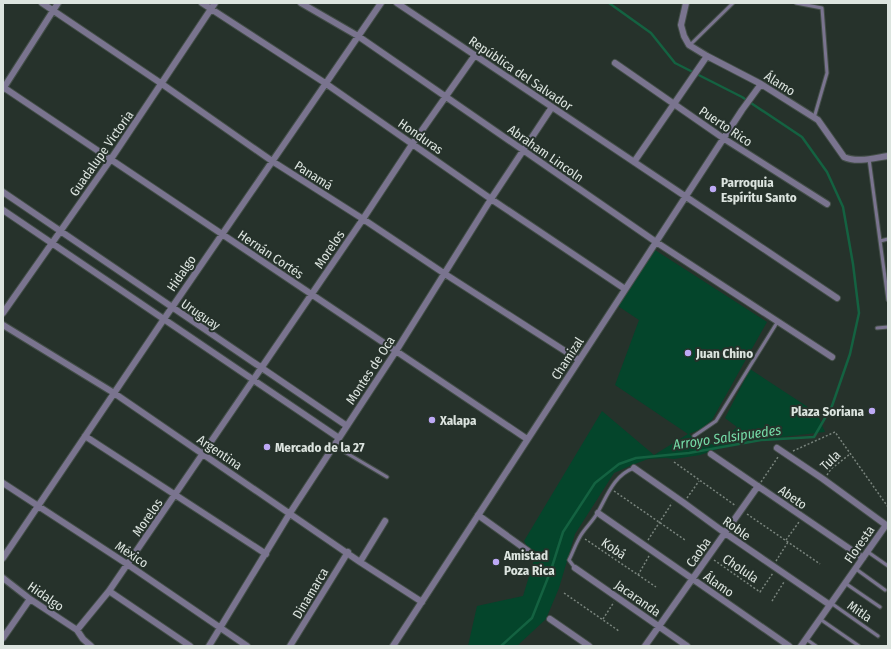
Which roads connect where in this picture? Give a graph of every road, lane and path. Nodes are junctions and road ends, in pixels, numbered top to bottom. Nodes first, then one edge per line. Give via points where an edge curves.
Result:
1 (42, 3) edge
2 (58, 3) edge
3 (202, 3) edge
4 (215, 3) edge
5 (301, 3) edge
6 (381, 3) edge
7 (396, 3) edge
8 (686, 3) edge
9 (733, 3) edge
10 (796, 3) edge
11 (211, 9) junction
12 (53, 10) junction
13 (358, 36) junction
14 (690, 45) junction
15 (475, 56) junction
16 (707, 56) junction
17 (615, 63) dead end
18 (326, 83) junction
19 (162, 84) junction
20 (761, 84) junction
21 (3, 88) edge
22 (445, 96) junction
23 (674, 103) junction
24 (552, 107) junction
25 (814, 118) junction
26 (723, 138) junction
27 (412, 143) junction
28 (523, 150) junction
29 (888, 156) edge
30 (870, 159) junction
31 (110, 160) junction
32 (272, 162) junction
33 (634, 162) junction
34 (3, 192) edge
35 (685, 197) junction
36 (491, 199) junction
37 (826, 204) dead end
38 (3, 210) edge
39 (363, 218) junction
40 (60, 231) junction
41 (222, 234) junction
42 (888, 239) edge
43 (880, 241) junction
44 (656, 242) junction
45 (52, 243) junction
46 (445, 274) junction
47 (625, 289) junction
48 (312, 294) junction
49 (837, 298) dead end
50 (888, 300) edge
51 (172, 307) junction
52 (3, 313) edge
53 (164, 318) junction
54 (778, 322) junction
55 (3, 325) edge
56 (888, 326) edge
57 (877, 328) dead end
58 (396, 351) junction
59 (832, 357) dead end
60 (579, 360) junction
61 (261, 368) junction
62 (253, 379) junction
63 (114, 393) junction
64 (347, 426) junction
65 (85, 436) junction
66 (694, 436) dead end
67 (339, 438) junction
68 (527, 439) junction
69 (333, 445) junction
70 (781, 451) junction
71 (202, 453) junction
72 (711, 454) dead end
73 (850, 454) junction
74 (674, 462) dead end
75 (634, 468) joint
76 (387, 477) dead end
77 (823, 479) junction
78 (699, 481) junction
79 (3, 483) edge
80 (758, 486) junction
81 (610, 489) junction
82 (176, 495) junction
83 (676, 497) junction
84 (684, 502) junction
85 (38, 507) junction
86 (888, 507) edge
87 (742, 510) junction
88 (290, 513) junction
89 (598, 513) junction
90 (478, 515) junction
91 (802, 517) junction
92 (385, 521) dead end
93 (660, 523) junction
94 (724, 533) junction
95 (580, 535) junction
96 (685, 540) dead end
97 (786, 540) junction
98 (788, 542) junction
99 (645, 545) junction
100 (528, 551) dead end
101 (652, 551) junction
102 (868, 551) junction
103 (348, 552) junction
104 (266, 554) junction
105 (708, 557) junction
106 (3, 558) edge
107 (863, 558) junction
108 (360, 562) junction
109 (127, 564) junction
110 (820, 564) dead end
111 (888, 566) edge
112 (774, 567) junction
113 (576, 568) joint
114 (855, 568) junction
115 (638, 575) junction
116 (788, 576) junction
117 (3, 578) edge
118 (692, 579) junction
119 (845, 584) junction
120 (656, 587) dead end
121 (886, 590) dead end
122 (109, 592) junction
123 (564, 593) dead end
124 (617, 597) junction
125 (30, 599) junction
126 (772, 601) dead end
127 (422, 602) junction
128 (830, 604) junction
129 (880, 607) dead end
130 (550, 619) dead end
131 (820, 619) junction
132 (603, 620) junction
133 (659, 626) junction
134 (221, 628) junction
135 (77, 630) junction
136 (619, 631) dead end
137 (878, 636) dead end
138 (3, 638) edge
139 (806, 639) junction
140 (90, 646) edge
141 (190, 646) edge
142 (209, 646) edge
143 (247, 646) edge
144 (290, 646) edge
145 (393, 646) edge
146 (589, 646) edge
147 (645, 646) edge
148 (687, 646) edge
149 (789, 646) edge
150 (801, 646) edge
151 (816, 646) edge
152 (859, 646) edge

1 - 12 street, Panamá
2 - 12 street
3 - 11 street, Honduras
4 - 11 street, Guadalupe Victoria
5 - 13 street, Abraham Lincoln
6 - 13 street, Hidalgo
7 - 15 street, República del Salvador
8 - 14 street via 681,25
9 - 14 lane
10 - 25 lane via 822,8 827,72
11 - 18 street, Honduras
11 - 19 street, Guadalupe Victoria
12 - 19 street, Panamá
12 - 21 street
13 - 18 street, Hidalgo
13 - 22 street, Abraham Lincoln
14 - 16 street, Álamo
15 - 22 street, Morelos
15 - 24 street, República del Salvador
16 - 20 street, Álamo
16 - 23 street
17 - 23 street, Puerto Rico
18 - 27 street, Honduras
18 - 32 street, Hidalgo
19 - 31 street, Guadalupe Victoria
19 - 32 street, Panamá
20 - 25 street, Álamo
20 - 26 street, Chamizal
21 - 31 street, Hernán Cortés
22 - 27 street, Morelos
22 - 28 street, Abraham Lincoln
23 - 26 street, Puerto Rico
23 - 33 street
24 - 28 street, Montes de Oca
24 - 33 street, República del Salvador
25 - 30 street, Álamo via 844,157 851,160
26 - 35 street, Chamizal
26 - 37 street, Puerto Rico
27 - 36 street, Honduras
27 - 39 street, Morelos
28 - 36 street, Montes de Oca
28 - 44 street, Abraham Lincoln
29 - 30 street, Álamo
30 - 43 lane
31 - 40 street, Guadalupe Victoria
31 - 41 street, Hernán Cortés
32 - 39 street, Panamá
32 - 41 street, Hidalgo
33 - 35 street, República del Salvador
34 - 40 street, Uruguay
35 - 44 street, Chamizal
35 - 49 street, República del Salvador
36 - 46 street, Montes de Oca
36 - 47 street, Honduras
38 - 45 street, Uruguay
39 - 46 street, Panamá
39 - 48 street, Morelos
40 - 45 street, Guadalupe Victoria
40 - 51 street, Uruguay
41 - 48 street, Hernán Cortés
41 - 51 street, Hidalgo
42 - 43 lane
43 - 50 lane
44 - 47 street, Chamizal
44 - 54 street, Abraham Lincoln
45 - 52 street, Guadalupe Victoria
45 - 53 street, Uruguay
46 - 58 street, Montes de Oca
46 - 60 street, Panamá
47 - 60 street, Chamizal
48 - 58 street, Hernán Cortés
48 - 61 street, Morelos
51 - 53 street, Hidalgo
51 - 61 street, Uruguay
53 - 62 street, Uruguay
53 - 63 street, Hidalgo
54 - 59 street, Abraham Lincoln
54 - 66 lane via 716,421
55 - 63 street, Argentina
56 - 57 lane
58 - 64 street, Montes de Oca
58 - 68 street, Hernán Cortés
60 - 68 street, Chamizal
61 - 62 street, Morelos
61 - 64 street, Uruguay
62 - 67 street, Uruguay
62 - 71 street, Morelos
63 - 65 street, Hidalgo
63 - 71 street, Argentina
64 - 67 street, Montes de Oca
65 - 82 street
65 - 85 street, Hidalgo
67 - 69 street, Montes de Oca
68 - 90 street, Chamizal
69 - 76 lane
69 - 88 street, Montes de Oca
70 - 73 path, Tula via 835,432
70 - 77 street, Floresta
70 - 80 path
71 - 82 street, Morelos
71 - 88 street, Argentina
72 - 80 street, Abeto
73 - 77 path, Tula
73 - 86 path, Tula
74 - 78 path
75 - 81 lane via 627,470
75 - 83 street, Roble
77 - 102 street, Floresta via 886,525
78 - 84 path
78 - 87 path
79 - 85 street, México
80 - 87 street, Caoba
80 - 91 street, Abeto
81 - 89 lane
81 - 93 path
82 - 104 street, Morelos
82 - 109 street, Morelos
83 - 84 street, Roble
83 - 93 path
84 - 94 street, Roble
85 - 106 street, Hidalgo
85 - 109 street, México
87 - 94 street, Caoba
87 - 97 path
88 - 103 street, Argentina
88 - 104 street, Montes de Oca
89 - 95 lane
89 - 99 street, Álamo
90 - 100 street
90 - 127 street, Chamizal
91 - 97 path
91 - 107 street, Abeto
92 - 108 street
93 - 96 path
93 - 99 path
94 - 105 street, Caoba
94 - 112 street, Roble
95 - 113 lane via 569,560
95 - 115 path, Kobá
97 - 98 path
98 - 110 path
98 - 112 path
99 - 101 street, Álamo
101 - 115 path
101 - 118 street, Álamo
102 - 107 street, Floresta
102 - 111 lane
103 - 108 street, Argentina
103 - 144 street, Dinamarca
104 - 134 street, Montes de Oca
105 - 112 path, Cholula via 760,592
105 - 118 street, Caoba
107 - 114 street, Floresta
108 - 127 street, Argentina
109 - 122 street, Morelos
109 - 134 street, México
112 - 116 street, Roble
113 - 124 street, Jacaranda
114 - 119 street, Floresta
114 - 121 lane
115 - 120 path, Kobá
116 - 126 path
116 - 128 street, Roble
117 - 125 street, Hidalgo
118 - 133 street, Caoba
118 - 149 street, Álamo
119 - 128 street, Floresta
119 - 129 lane
122 - 135 street, Morelos
122 - 141 street
123 - 132 path
124 - 132 path
124 - 133 street, Jacaranda
125 - 135 street, Hidalgo
125 - 138 street
127 - 145 street, Chamizal
128 - 131 street, Floresta
128 - 137 lane, Mitla
130 - 146 street
131 - 139 street, Floresta
131 - 152 lane
132 - 136 path
133 - 147 street, Caoba
133 - 148 street, Jacaranda
134 - 142 street, Montes de Oca
134 - 143 street, México
135 - 140 street, Hidalgo
139 - 150 street, Floresta
139 - 151 lane

